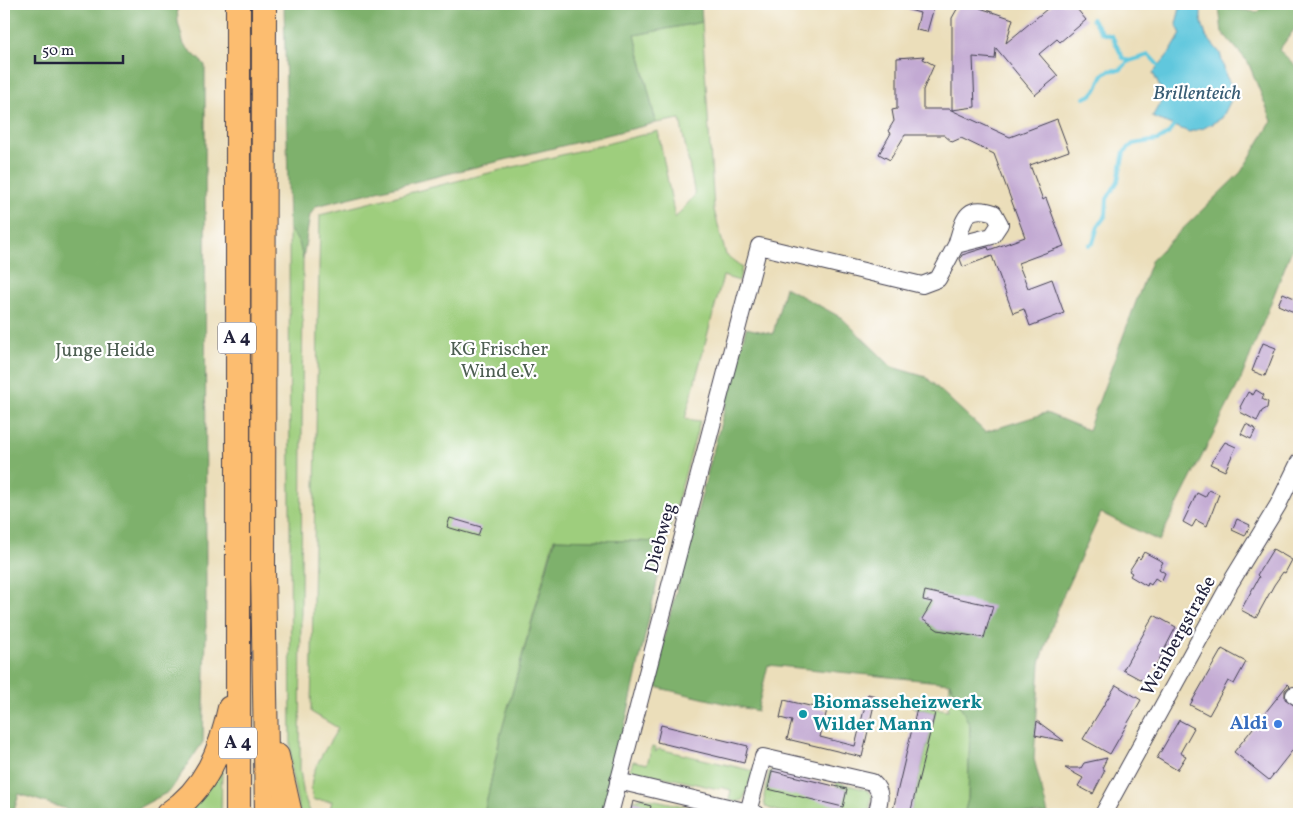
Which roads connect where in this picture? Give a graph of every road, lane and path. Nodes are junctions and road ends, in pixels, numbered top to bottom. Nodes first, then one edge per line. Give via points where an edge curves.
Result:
1 (238, 4) edge
2 (264, 4) edge
3 (956, 245) dead end
4 (1299, 462) edge
5 (238, 672) junction
6 (266, 690) junction
7 (618, 781) junction
8 (753, 813) edge
9 (168, 814) edge
10 (238, 814) edge
11 (266, 814) edge
12 (290, 814) edge
13 (610, 814) edge
14 (876, 814) edge
15 (1104, 814) edge

1 - 5 highway, A 4
2 - 6 highway, A 4 via 263,570
3 - 7 street, Diebweg via 938,279 922,285 759,246 751,274 750,306
4 - 15 street, Weinbergstraße
5 - 9 highway via 228,718 208,773 197,790
5 - 10 highway, A 4
6 - 11 highway, A 4
6 - 12 highway
7 - 8 street
7 - 13 street, Diebweg
8 - 14 street via 763,757 872,782 878,788 880,798

